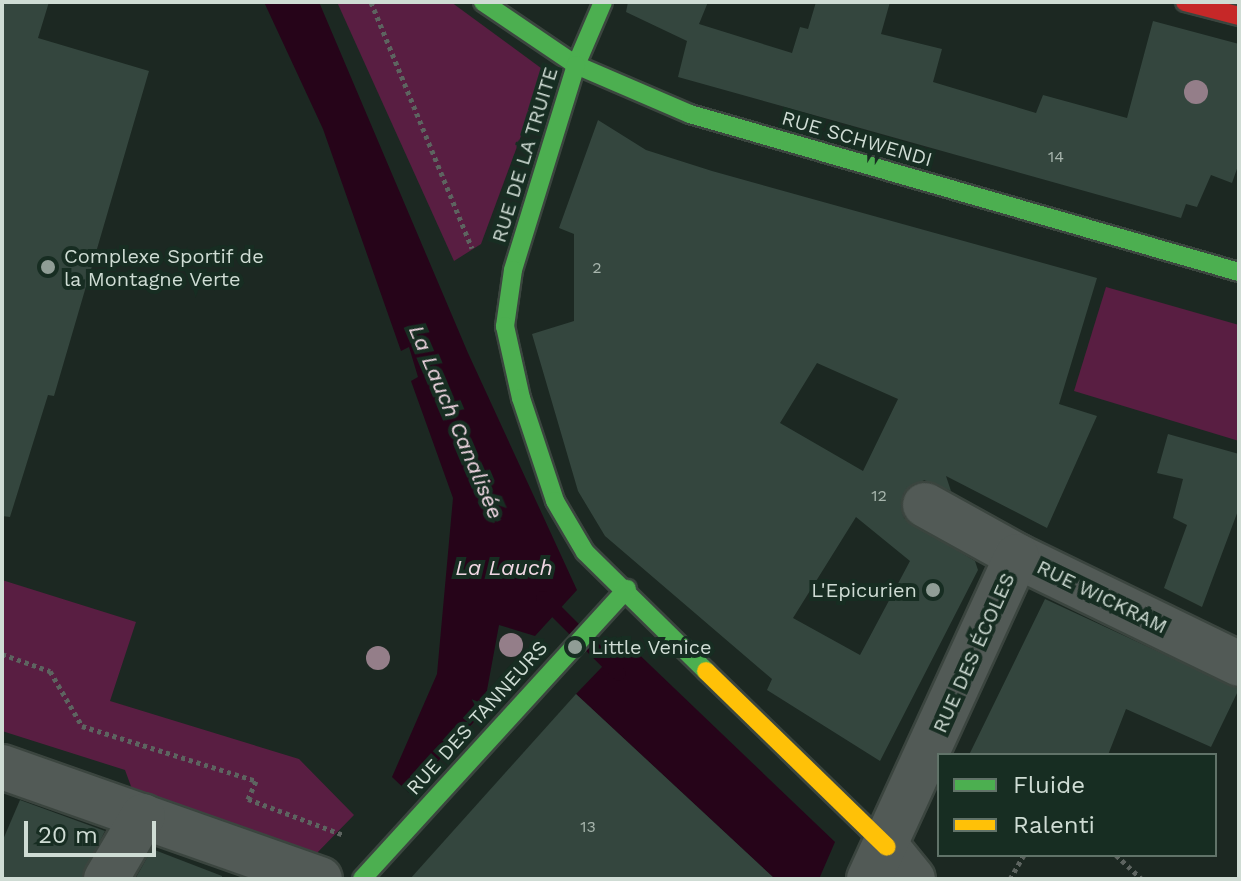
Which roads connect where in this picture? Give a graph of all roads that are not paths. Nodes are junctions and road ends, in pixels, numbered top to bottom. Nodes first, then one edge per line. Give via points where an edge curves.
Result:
1 (483, 2) edge
2 (603, 2) edge
3 (1185, 2) edge
4 (1239, 16) edge
5 (576, 65) junction
6 (1239, 272) edge
7 (925, 505) dead end
8 (1017, 556) junction
9 (627, 589) junction
10 (1239, 664) edge
11 (2, 767) edge
12 (143, 816) junction
13 (886, 868) edge
14 (106, 879) edge
15 (320, 879) edge
16 (362, 879) edge

1 - 5 street, RUE SCHWENDI
2 - 5 street, RUE DE LA TRUITE
3 - 4 street
5 - 6 street, RUE SCHWENDI via 690,114
5 - 9 street, RUE DE LA TRUITE via 513,270 505,326 521,398 555,501 585,552
7 - 8 street, RUE WICKRAM
8 - 10 street, RUE WICKRAM
8 - 13 street, RUE DES ÉCOLES
9 - 13 street
9 - 16 street, RUE DES TANNEURS
11 - 12 street
12 - 14 street
12 - 15 street

